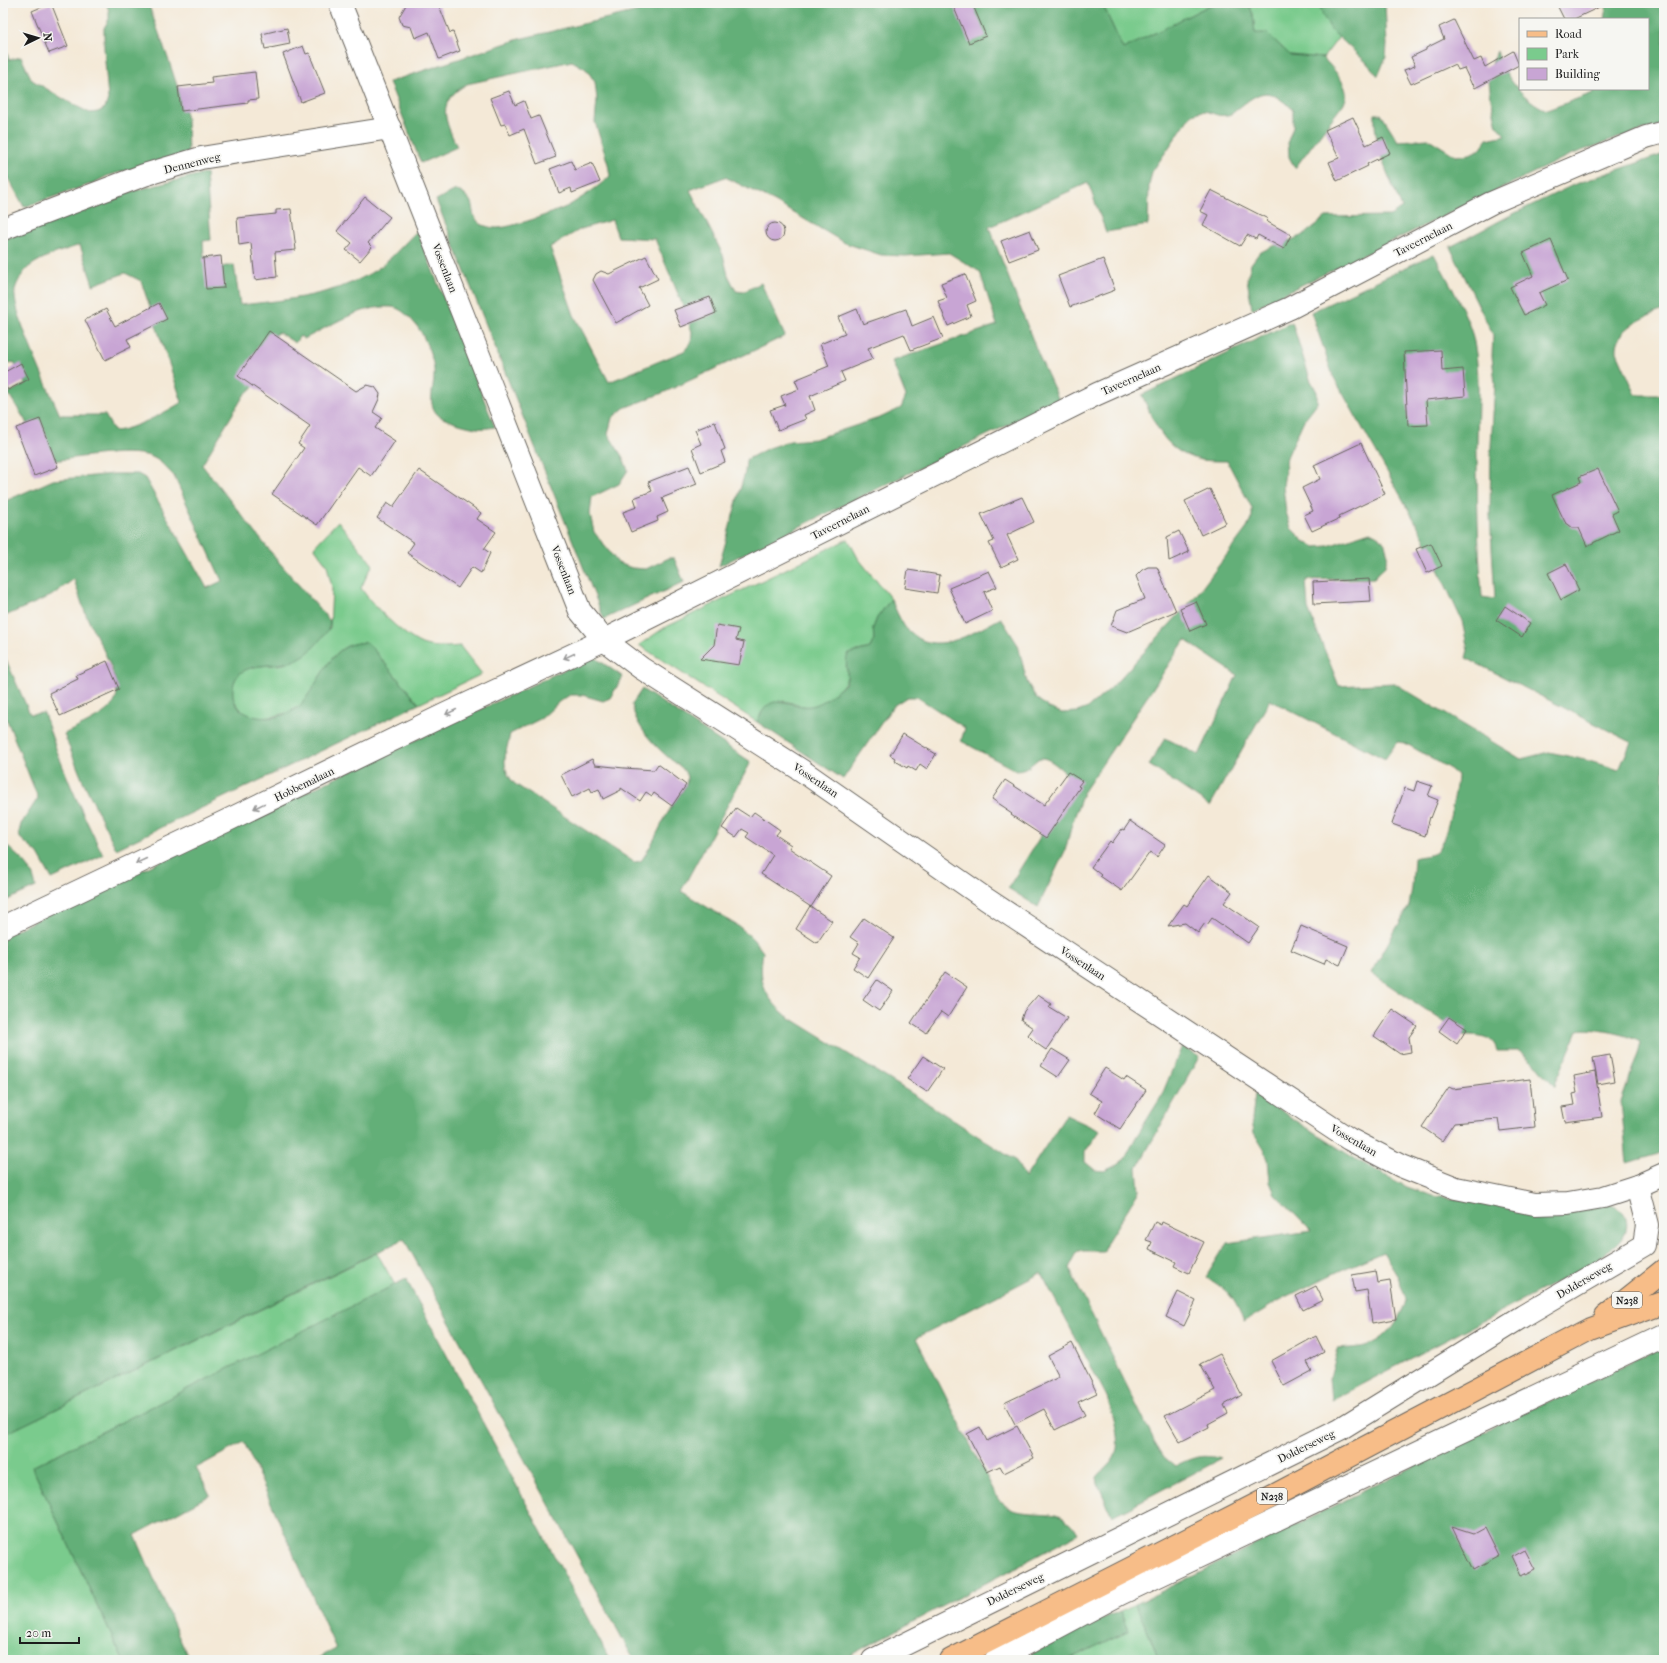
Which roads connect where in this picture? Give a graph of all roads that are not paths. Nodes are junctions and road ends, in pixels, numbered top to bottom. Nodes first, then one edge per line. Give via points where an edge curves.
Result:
1 (340, 3) edge
2 (390, 128) junction
3 (1664, 132) edge
4 (3, 228) edge
5 (604, 640) junction
6 (3, 926) edge
7 (1664, 1174) edge
8 (1637, 1186) junction
9 (1664, 1270) edge
10 (1664, 1302) edge
11 (1590, 1329) junction
12 (1664, 1335) edge
13 (873, 1660) edge
14 (951, 1660) edge
15 (996, 1660) edge

1 - 2 street, Vossenlaan
2 - 4 street, Dennenweg via 202,158 144,176
2 - 5 street, Vossenlaan via 580,611
3 - 5 street, Taveernelaan via 1646,137 1491,203 1290,308 1097,394
5 -> 6 street, Hobbemalaan
5 - 8 street, Vossenlaan via 641,668 801,770 993,904 1349,1139 1401,1166 1456,1188 1535,1204 1568,1203
7 - 8 street
8 - 13 street, Dolderseweg via 1647,1225 1644,1245 1340,1429
9 - 11 main road, N238
10 - 11 main road, N238
11 - 14 main road, N238 via 1275,1495
12 - 15 street via 1120,1594

